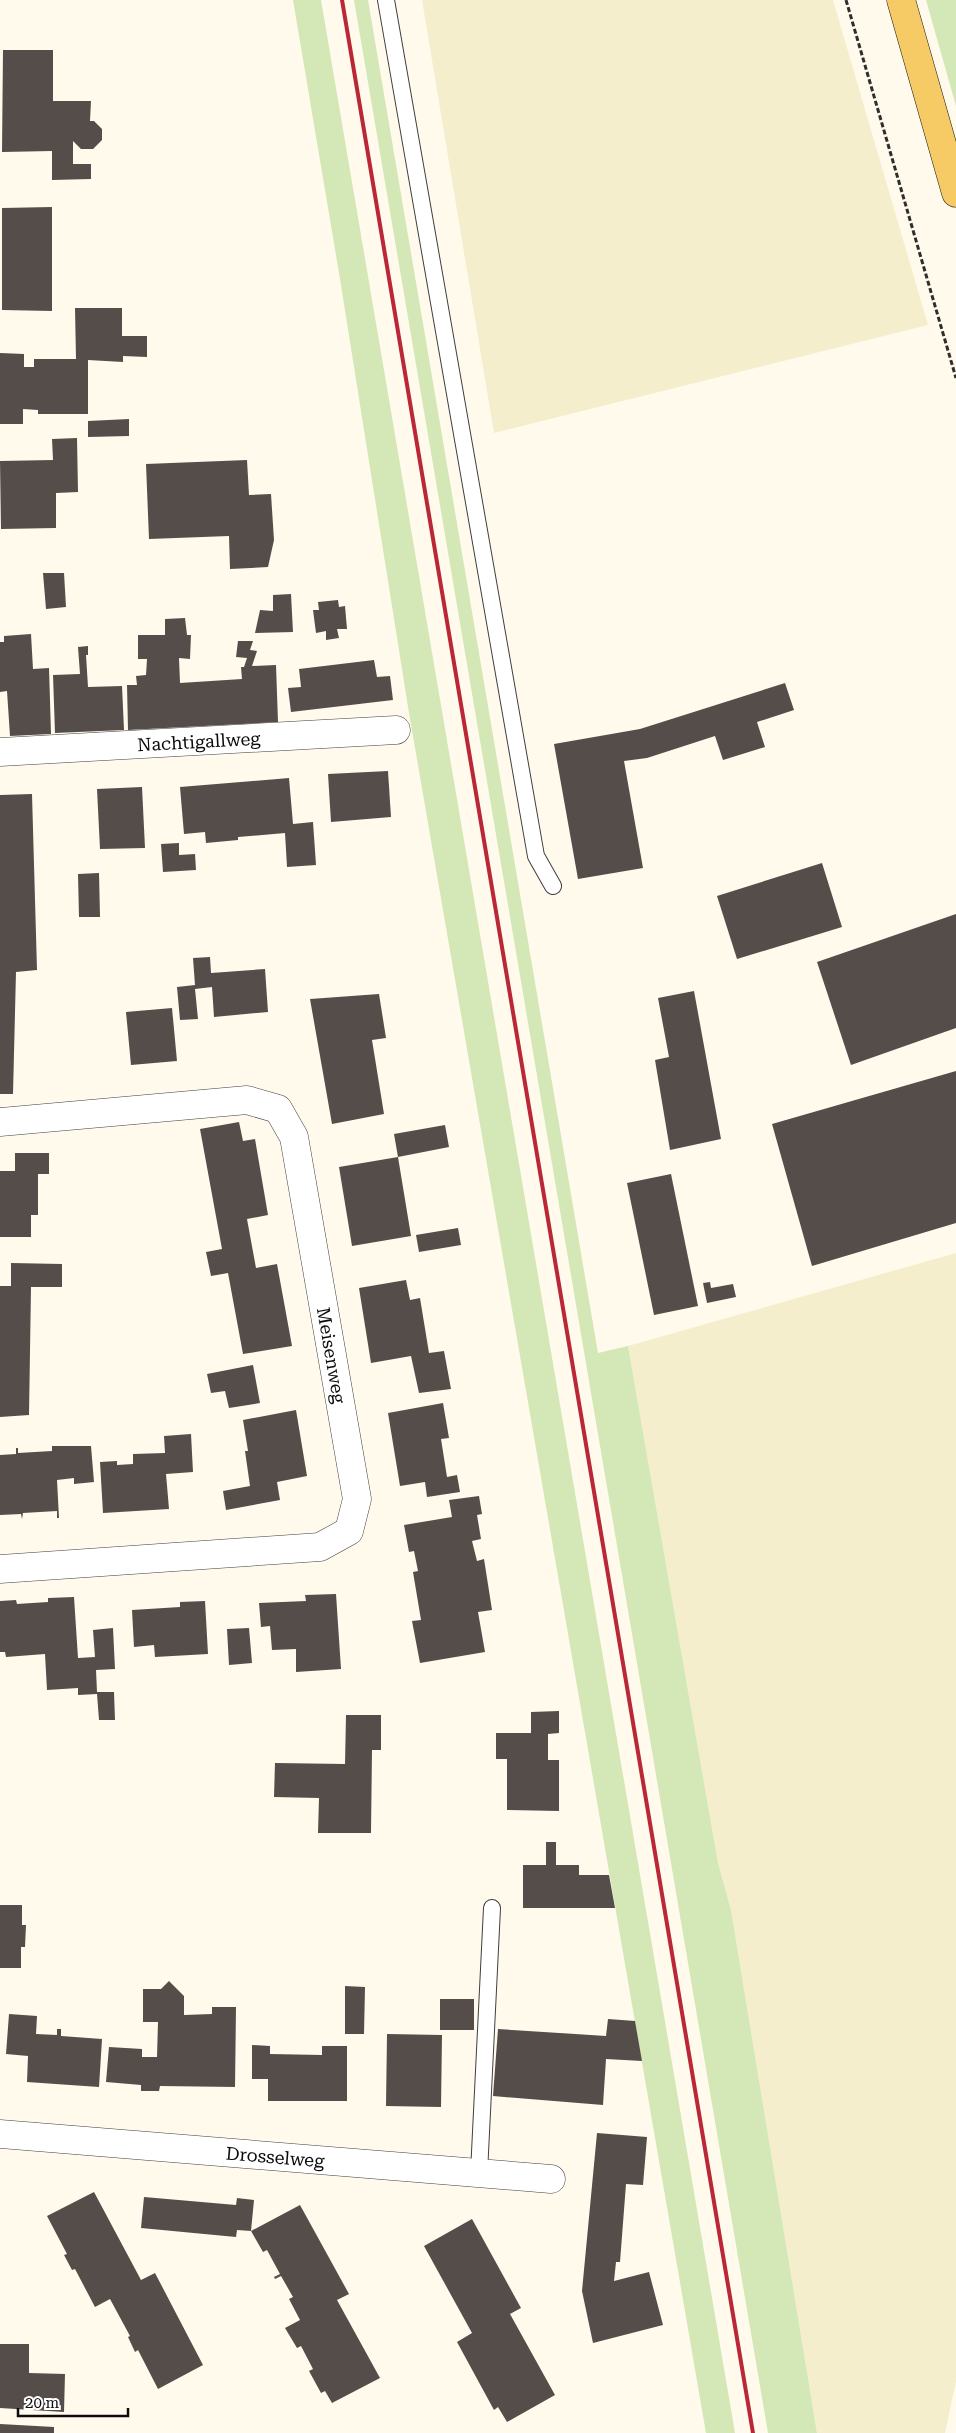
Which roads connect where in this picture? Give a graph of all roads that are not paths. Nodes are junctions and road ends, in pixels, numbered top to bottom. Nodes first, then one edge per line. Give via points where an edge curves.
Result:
1 (386, 0) edge
2 (901, 0) edge
3 (956, 193) edge
4 (396, 730) dead end
5 (0, 752) edge
6 (553, 886) dead end
7 (0, 1122) edge
8 (0, 1568) edge
9 (492, 1908) dead end
10 (0, 2134) edge
11 (479, 2174) junction
12 (550, 2179) dead end

1 - 6 lane via 536,856
2 - 3 main road
4 - 5 street, Nachtigallweg
7 - 8 street, Meisenweg via 247,1100 278,1109 294,1137 357,1499 349,1532 320,1547
9 - 11 lane
10 - 11 street, Drosselweg
11 - 12 street, Drosselweg

